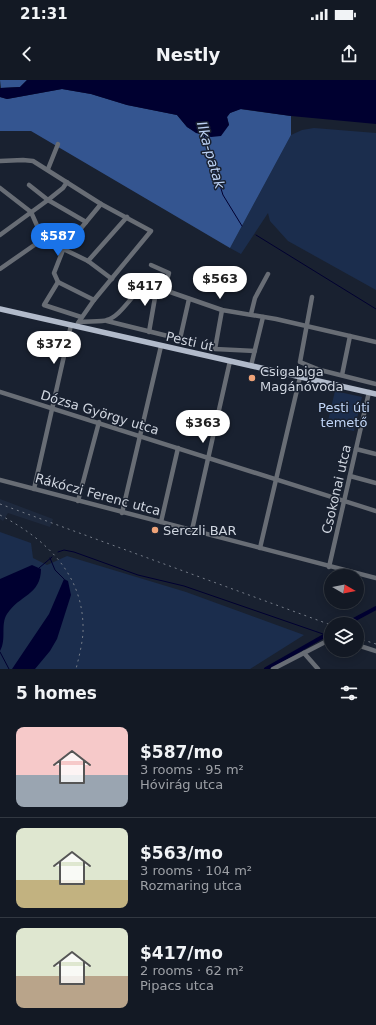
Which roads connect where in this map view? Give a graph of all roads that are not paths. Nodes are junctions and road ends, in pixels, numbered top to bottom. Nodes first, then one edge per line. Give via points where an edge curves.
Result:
1 (58, 144) dead end
2 (0, 161) edge
3 (48, 169) junction
4 (67, 182) junction
5 (29, 185) dead end
6 (0, 188) edge
7 (48, 200) junction
8 (101, 204) junction
9 (31, 212) junction
10 (127, 217) junction
11 (86, 222) junction
12 (0, 235) edge
13 (43, 239) junction
14 (63, 250) junction
15 (88, 262) junction
16 (151, 265) dead end
17 (0, 269) edge
18 (268, 274) dead end
19 (112, 279) junction
20 (58, 282) junction
21 (157, 286) junction
22 (164, 289) junction
23 (312, 297) dead end
24 (189, 299) junction
25 (94, 300) junction
26 (0, 309) edge
27 (222, 310) junction
28 (252, 314) junction
29 (263, 317) junction
30 (107, 320) junction
31 (77, 322) junction
32 (306, 326) junction
33 (149, 332) junction
34 (350, 336) junction
35 (376, 342) edge
36 (161, 346) junction
37 (255, 351) junction
38 (230, 361) junction
39 (251, 366) junction
40 (342, 375) junction
41 (300, 376) junction
42 (376, 384) edge
43 (0, 392) edge
44 (369, 392) junction
45 (376, 394) edge
46 (53, 408) junction
47 (99, 422) junction
48 (140, 436) junction
49 (178, 448) junction
50 (356, 449) junction
51 (376, 454) edge
52 (208, 457) junction
53 (350, 476) junction
54 (276, 479) junction
55 (0, 480) edge
56 (376, 483) edge
57 (34, 489) junction
58 (78, 501) junction
59 (345, 502) junction
60 (376, 511) edge
61 (122, 513) junction
62 (161, 522) junction
63 (192, 530) junction
64 (260, 548) junction
65 (329, 567) junction
66 (376, 578) edge
67 (324, 643) edge
68 (364, 647) edge
69 (376, 651) edge
70 (304, 653) junction
71 (273, 669) edge
72 (318, 669) edge

1 - 3 street
2 - 3 street via 33,161
3 - 4 street
4 - 7 street
4 - 8 street
5 - 7 street
6 - 9 street
7 - 9 street
7 - 11 street
8 - 10 street
8 - 11 street
9 - 12 street
9 - 13 street
10 - 15 street
10 - 19 street via 151,231
11 - 14 street
13 - 14 street
13 - 17 street
14 - 15 street
14 - 20 street via 54,273
15 - 19 street
16 - 22 street via 169,273
18 - 28 street via 255,298
19 - 25 street
20 - 25 street
20 - 31 street via 44,305
21 - 22 street
21 - 30 street via 143,286 122,310
21 - 33 street
22 - 24 street
23 - 32 street
24 - 27 street
24 - 33 street, Pesti út via 180,339
25 - 31 street
26 - 31 main road, Pesti út
27 - 28 street
27 - 37 street via 215,350
28 - 29 street
29 - 32 street
29 - 37 street
30 - 31 street
30 - 33 street, Pesti út
31 - 36 main road, Pesti út
31 - 46 street
32 - 34 street
32 - 40 street via 300,362
34 - 35 street
34 - 40 street
36 - 38 main road, Pesti út
36 - 48 street
37 - 39 street
38 - 39 main road, Pesti út
38 - 52 street
39 - 41 main road, Pesti út
40 - 42 street
41 - 44 main road, Pesti út
41 - 54 street
43 - 46 street, Dózsa György utca
44 - 45 main road, Pesti út
44 - 50 street, Csokonai utca
46 - 47 street, Dózsa György utca
46 - 57 street
47 - 48 street, Dózsa György utca
47 - 58 street
48 - 49 street, Dózsa György utca
48 - 61 street
49 - 52 street, Dózsa György utca
49 - 62 street
50 - 51 street
50 - 53 street, Csokonai utca
52 - 54 street, Dózsa György utca
52 - 63 street
53 - 56 street
53 - 59 street, Csokonai utca
54 - 59 street, Dózsa György utca
54 - 64 street
55 - 57 street, Rákóczi Ferenc utca
57 - 58 street, Rákóczi Ferenc utca
58 - 61 street, Rákóczi Ferenc utca
59 - 60 street, Dózsa György utca
59 - 65 street, Csokonai utca
61 - 62 street, Rákóczi Ferenc utca
62 - 63 street, Rákóczi Ferenc utca
63 - 64 street, Rákóczi Ferenc utca
64 - 65 street, Rákóczi Ferenc utca
65 - 66 street, Rákóczi Ferenc utca
67 - 70 street
68 - 69 street
70 - 71 street
70 - 72 street

